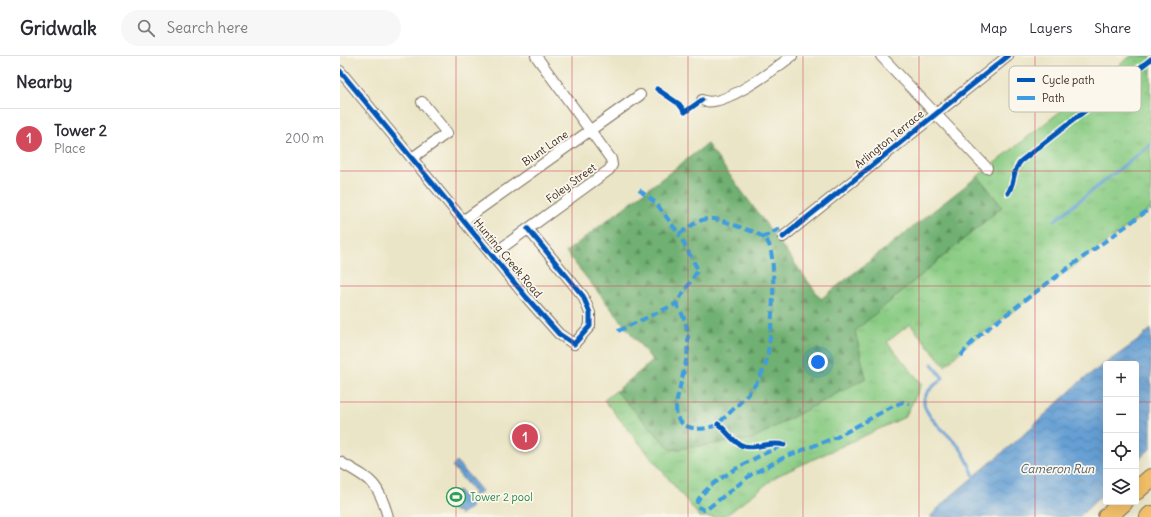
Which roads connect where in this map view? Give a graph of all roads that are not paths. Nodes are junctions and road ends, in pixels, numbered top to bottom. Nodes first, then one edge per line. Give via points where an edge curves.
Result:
1 (792, 56) edge
2 (881, 56) edge
3 (1008, 56) edge
4 (538, 57) edge
5 (340, 72) edge
6 (640, 95) dead end
7 (702, 100) dead end
8 (422, 102) dead end
9 (936, 114) junction
10 (591, 131) junction
11 (412, 158) junction
12 (987, 168) dead end
13 (464, 220) junction
14 (528, 229) junction
15 (783, 237) dead end
16 (492, 255) junction
17 (340, 462) edge
18 (1151, 478) edge
19 (1139, 488) edge
20 (1121, 505) edge
21 (388, 517) edge
22 (1107, 517) edge

1 - 7 street via 775,70 725,98 714,101
2 - 9 street
3 - 9 street, Arlington Terrace
4 - 10 street, Foley Street
5 - 11 street, Hunting Creek Road
6 - 10 street, Blunt Lane
8 - 11 street via 447,133
9 - 12 street
9 - 15 street, Arlington Terrace
10 - 13 street, Blunt Lane
10 - 14 street, Foley Street via 611,159 610,170
11 - 13 street, Hunting Creek Road
13 - 16 street, Hunting Creek Road
14 - 16 street, Foley Street
14 - 16 street, Hunting Creek Road via 583,296 590,313 590,326 574,344 559,334
17 - 21 street via 366,477 376,487
18 - 19 highway
20 - 22 highway

